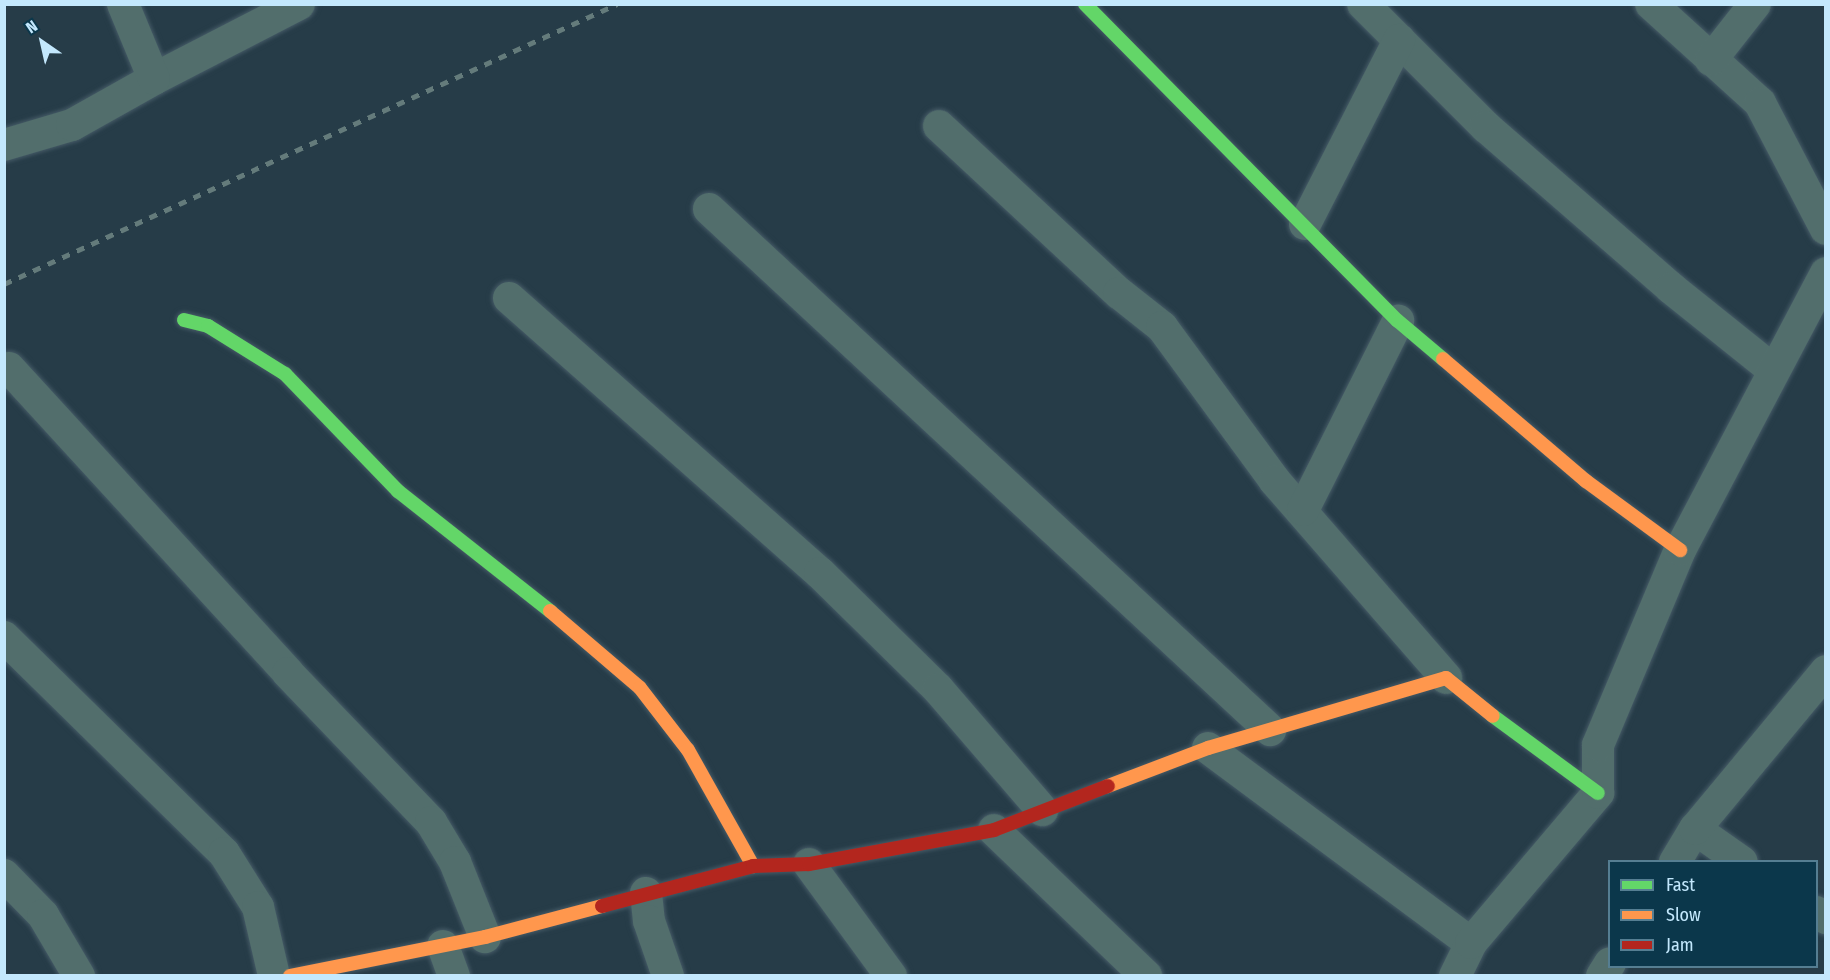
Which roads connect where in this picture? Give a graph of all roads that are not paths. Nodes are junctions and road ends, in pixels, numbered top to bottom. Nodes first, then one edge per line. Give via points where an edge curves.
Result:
1 (123, 4) edge
2 (299, 4) edge
3 (1086, 4) edge
4 (1363, 4) edge
5 (1651, 4) edge
6 (1755, 4) edge
7 (1399, 40) junction
8 (1711, 60) junction
9 (154, 78) junction
10 (939, 126) dead end
11 (4, 145) edge
12 (709, 209) dead end
13 (1305, 224) junction
14 (1826, 229) edge
15 (1826, 273) edge
16 (509, 298) dead end
17 (184, 320) dead end
18 (1398, 321) junction
19 (9, 368) dead end
20 (1772, 369) junction
21 (1303, 510) junction
22 (1680, 549) junction
23 (4, 638) edge
24 (1446, 678) junction
25 (1823, 678) edge
26 (1270, 730) junction
27 (1208, 748) junction
28 (1598, 793) junction
29 (1042, 810) junction
30 (1695, 829) junction
31 (994, 830) junction
32 (1676, 860) edge
33 (1741, 860) edge
34 (809, 864) junction
35 (753, 866) junction
36 (4, 874) edge
37 (646, 893) junction
38 (485, 937) junction
39 (1471, 943) junction
40 (443, 946) junction
41 (309, 973) edge
42 (79, 975) edge
43 (274, 975) edge
44 (290, 975) edge
45 (454, 975) edge
46 (668, 975) edge
47 (891, 975) edge
48 (1146, 975) edge
49 (1455, 975) edge

1 - 9 street
2 - 9 street
3 - 13 street
4 - 7 street
5 - 8 street
6 - 8 street
7 - 13 street
7 - 20 street via 1486,128 1671,288
8 - 14 street via 1760,103
9 - 11 street via 72,125
10 - 21 street via 1119,293 1162,327 1275,481
12 - 26 street
13 - 18 street
15 - 20 street
16 - 29 street via 820,573 938,689
17 - 35 street via 208,326 285,374 398,491 537,600 640,688 688,750
18 - 21 street
18 - 22 street via 1586,481
19 - 38 street via 288,673 431,822 455,862
20 - 22 street
21 - 24 street
22 - 28 street via 1598,745
23 - 43 street via 225,854 258,907
24 - 26 street
24 - 28 street via 1534,749
25 - 30 street
26 - 27 street
27 - 29 street
27 - 39 street
28 - 39 street
29 - 31 street
30 - 32 street
30 - 33 street
31 - 34 street
31 - 48 street
34 - 35 street
34 - 47 street
35 - 37 street
36 - 42 street via 43,915
37 - 38 street
37 - 46 street via 649,921
38 - 40 street
39 - 49 street
40 - 41 street
40 - 45 street
41 - 44 street

